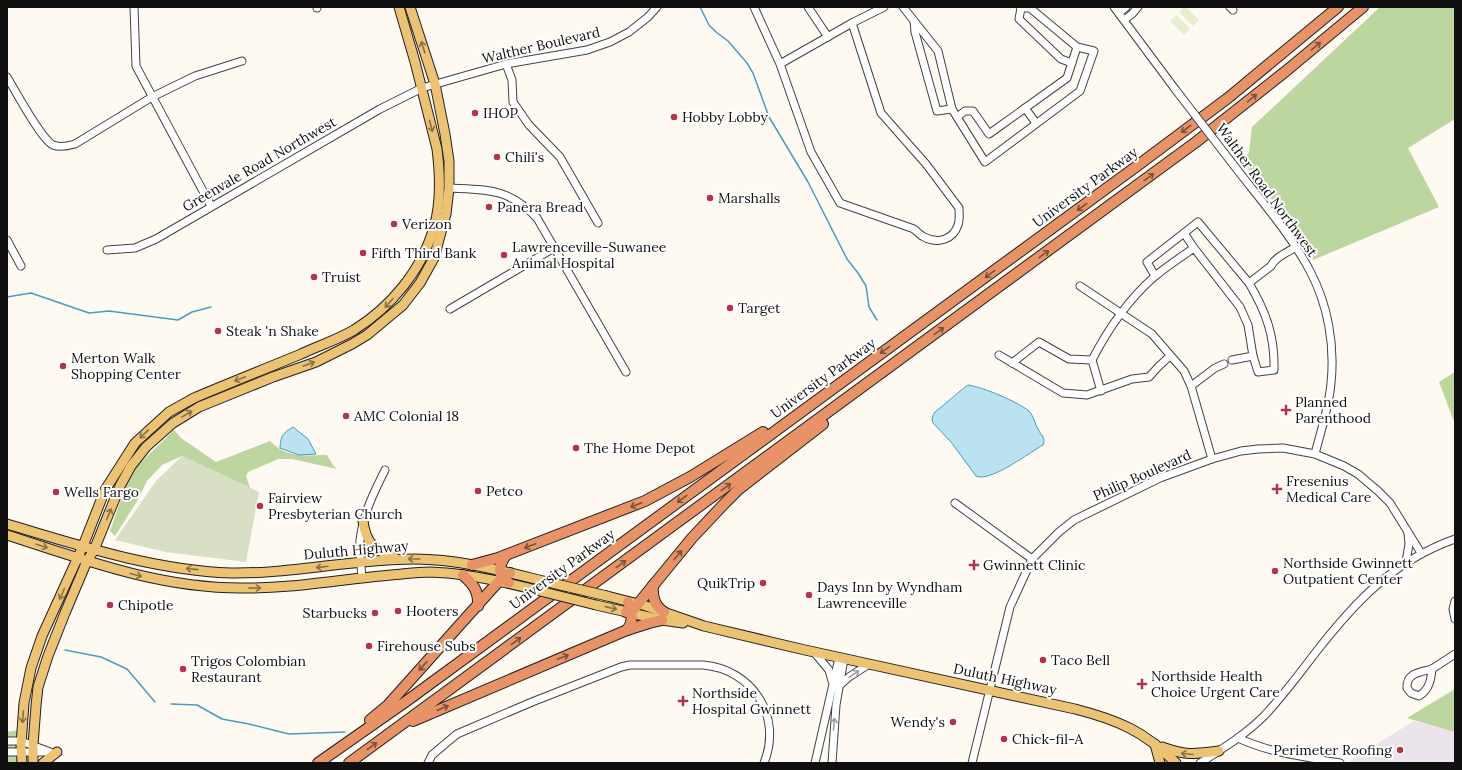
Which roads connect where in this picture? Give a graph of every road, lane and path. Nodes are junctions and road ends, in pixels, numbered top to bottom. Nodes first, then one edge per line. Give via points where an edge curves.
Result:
1 (134, 7) edge
2 (399, 7) edge
3 (410, 7) edge
4 (657, 7) edge
5 (754, 7) edge
6 (808, 7) edge
7 (884, 7) edge
8 (903, 7) edge
9 (1114, 7) edge
10 (1126, 7) edge
11 (1138, 7) edge
12 (1338, 7) edge
13 (1363, 7) edge
14 (1021, 8) edge
15 (1119, 13) junction
16 (1124, 20) junction
17 (914, 21) junction
18 (852, 23) junction
19 (828, 37) junction
20 (1077, 47) junction
21 (242, 61) dead end
22 (1072, 63) junction
23 (506, 64) junction
24 (780, 64) junction
25 (7, 77) edge
26 (435, 84) junction
27 (422, 88) junction
28 (152, 97) junction
29 (1025, 108) junction
30 (952, 109) junction
31 (956, 117) junction
32 (1036, 123) junction
33 (450, 188) junction
34 (211, 206) junction
35 (598, 223) dead end
36 (1184, 233) junction
37 (8, 243) edge
38 (554, 248) junction
39 (1194, 248) junction
40 (1297, 249) junction
41 (107, 250) dead end
42 (21, 266) dead end
43 (1155, 276) junction
44 (1249, 283) junction
45 (1080, 286) dead end
46 (450, 309) dead end
47 (1121, 313) junction
48 (999, 355) dead end
49 (1170, 356) junction
50 (1253, 356) junction
51 (1092, 360) junction
52 (1232, 360) dead end
53 (1012, 363) junction
54 (1224, 364) dead end
55 (626, 372) dead end
56 (1191, 385) junction
57 (860, 389) junction
58 (1101, 391) junction
59 (804, 410) junction
60 (1314, 454) junction
61 (1212, 459) junction
62 (385, 470) dead end
63 (955, 503) dead end
64 (364, 521) junction
65 (7, 524) edge
66 (1407, 528) junction
67 (7, 535) edge
68 (1454, 541) edge
69 (83, 546) junction
70 (94, 550) junction
71 (1421, 554) junction
72 (506, 555) junction
73 (78, 558) junction
74 (1032, 559) junction
75 (398, 560) junction
76 (87, 561) junction
77 (1406, 562) junction
78 (361, 563) junction
79 (472, 565) junction
80 (463, 575) junction
81 (362, 577) junction
82 (504, 577) junction
83 (653, 585) junction
84 (1455, 601) edge
85 (478, 606) junction
86 (631, 608) junction
87 (663, 616) junction
88 (1455, 619) edge
89 (627, 630) junction
90 (814, 652) junction
91 (1455, 654) edge
92 (842, 658) junction
93 (870, 664) junction
94 (1432, 669) dead end
95 (836, 686) junction
96 (990, 691) junction
97 (394, 729) junction
98 (1238, 738) junction
99 (7, 741) edge
100 (21, 741) junction
101 (1155, 744) junction
102 (33, 749) junction
103 (338, 749) junction
104 (1219, 751) junction
105 (7, 752) edge
106 (21, 752) junction
107 (57, 752) dead end
108 (22, 763) edge
109 (33, 763) edge
110 (43, 763) edge
111 (318, 763) edge
112 (349, 763) edge
113 (428, 763) edge
114 (764, 763) edge
115 (814, 763) edge
116 (832, 763) edge
117 (972, 763) edge
118 (1160, 763) edge
119 (1176, 763) edge
120 (1200, 763) edge
121 (1340, 763) edge

1 - 28 street via 136,66
2 - 27 main road
26 -> 3 main road
4 - 23 street, Walther Boulevard via 629,32 610,42 587,50
5 - 24 street
6 - 19 street
7 - 18 street
8 - 17 street
9 - 15 street
10 - 15 street
11 - 16 street
12 -> 59 highway, University Parkway via 1216,107
57 -> 13 highway, University Parkway via 1196,142
14 - 20 street via 1030,8
14 - 22 street via 1019,20 1061,59
15 - 16 street
16 - 40 street, Walther Road Northwest, bridge
17 - 30 street via 938,51
17 - 30 street via 937,110
18 - 19 street
18 - 24 street via 881,113 926,164 959,208 958,224 952,236 945,240 924,237 914,229 840,203 811,152
19 - 24 street
20 - 22 street
20 - 32 street via 1094,51 1080,91
21 - 28 street via 195,76
22 - 29 street via 1067,78
23 - 26 street, Walther Boulevard
23 - 35 street via 512,80 513,102 529,125 560,157
25 - 28 street via 47,140 54,145 75,144
26 - 27 street, Walther Boulevard
26 - 33 main road via 447,147
27 - 34 street, Greenvale Road Northwest via 380,109
27 -> 69 main road via 437,149 438,206 435,227 424,255 409,280 382,310 353,331 189,400 170,412 134,443 105,490
28 - 34 street
29 - 31 street via 989,134 973,111 964,111
29 - 32 street
30 - 31 street
31 - 32 street via 985,162
33 - 38 street via 487,190 515,199 537,218
70 -> 33 main road via 120,486 131,466 161,432 185,415 215,400 316,362 352,344 403,305 420,283 434,258
34 - 41 street, Greenvale Road Northwest via 156,239 135,248
36 - 39 street
36 - 43 street via 1147,262
36 - 44 street via 1198,222
37 - 42 street
38 - 46 street
38 - 55 street
39 - 43 street
39 - 50 street via 1240,307 1248,325
40 - 44 street
40 - 60 street, Walther Road Northwest via 1320,295 1331,343 1332,374 1329,400
43 - 47 street
44 - 50 street via 1262,306 1271,331 1274,370 1258,372
45 - 47 street
47 - 49 street via 1152,334
47 - 51 street
48 - 53 street
49 - 56 street via 1177,363 1186,366 1185,381
49 - 58 street via 1150,377 1132,379
50 - 52 street
51 - 53 street via 1069,359 1039,342
51 - 58 street
53 - 58 street via 1063,393 1087,395
54 - 56 street
56 - 61 street
83 -> 57 highway via 739,489 830,419
97 -> 57 highway, University Parkway
59 -> 72 highway via 645,502
59 -> 103 highway, University Parkway
60 - 61 street, Philip Boulevard via 1283,448 1258,449
60 - 66 street, Philip Boulevard via 1344,466 1371,484 1390,503
61 - 74 street, Philip Boulevard via 1160,478 1074,520
62 - 64 street via 370,500
63 - 74 street
64 - 75 main road via 368,540 373,547
64 - 78 street via 360,541
65 - 69 main road, Duluth Highway
66 - 71 street, Philip Boulevard
66 - 77 street via 1409,544
67 -> 73 main road, Duluth Highway
68 - 71 street
69 - 70 main road, Duluth Highway
69 - 73 main road
70 - 76 main road
78 -> 70 main road, Duluth Highway via 284,571 230,573 166,566
71 - 77 street
72 - 79 highway
72 - 82 highway via 500,564
73 - 76 main road, Duluth Highway
73 -> 100 main road via 42,636 32,668 24,703
74 - 96 street, Philip Boulevard via 1010,607
75 - 78 main road, Duluth Highway
79 -> 75 main road, Duluth Highway via 430,559
76 -> 81 main road, Duluth Highway via 159,581 220,587 269,588
76 - 102 main road via 64,613 42,675 36,706
77 - 98 street via 1377,583 1359,601 1263,717
78 - 81 street
79 - 82 main road, Duluth Highway
80 - 81 main road, Duluth Highway via 429,572
80 - 82 main road, Duluth Highway
80 - 85 highway via 477,592
82 - 85 highway
82 -> 86 main road, Duluth Highway, bridge via 528,588 596,605
82 - 86 main road, Duluth Highway, bridge via 539,580 607,596
83 - 86 highway
83 - 87 highway via 655,603
84 - 88 street
85 -> 103 highway via 388,705
86 - 87 main road, Duluth Highway
86 - 89 highway via 631,624
87 - 89 highway
87 - 90 main road, Duluth Highway
97 -> 89 highway
90 - 92 main road, Duluth Highway
90 - 95 street
91 - 94 street
92 - 93 main road, Duluth Highway
92 - 95 street
95 -> 93 street
93 - 96 main road, Duluth Highway
95 - 115 street
116 -> 95 street
96 - 101 main road, Duluth Highway via 1105,717 1134,730
96 - 117 street, Philip Boulevard
112 -> 97 highway, University Parkway
98 - 104 street
98 - 121 street via 1274,751
99 - 100 street
100 - 102 street
100 - 106 main road
104 -> 101 main road via 1188,755
101 - 118 main road
101 - 119 main road, Duluth Highway
102 - 106 street
102 - 109 main road
103 - 111 highway, University Parkway
104 - 120 street
105 - 106 street
106 - 108 main road
107 - 110 main road
113 - 114 street via 432,755 457,734 621,667 703,665 733,673 758,696 768,725 768,751

